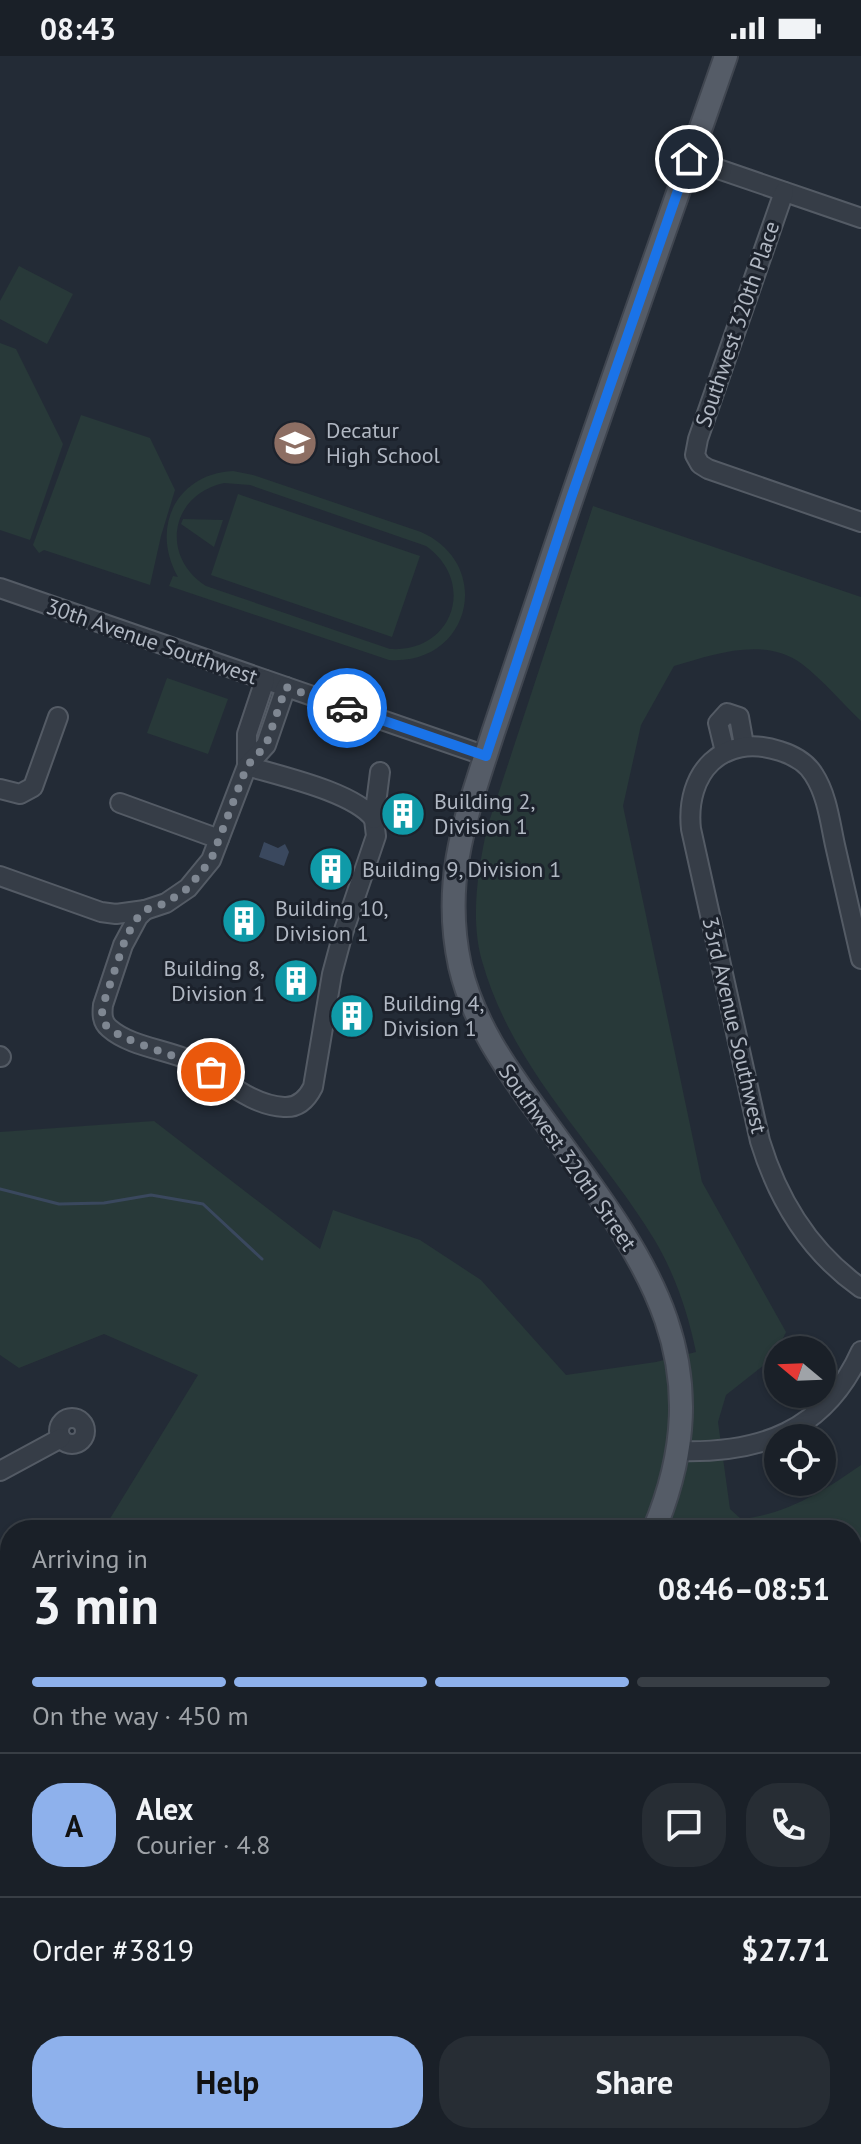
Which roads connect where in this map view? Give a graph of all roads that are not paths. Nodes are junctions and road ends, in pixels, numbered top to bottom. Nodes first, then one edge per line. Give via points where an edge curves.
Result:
1 (726, 56) edge
2 (689, 159) junction
3 (784, 192) junction
4 (861, 218) edge
5 (861, 522) edge
6 (0, 588) edge
7 (265, 680) junction
8 (286, 687) junction
9 (58, 717) dead end
10 (486, 756) junction
11 (247, 766) junction
12 (380, 772) dead end
13 (0, 789) edge
14 (120, 803) dead end
15 (374, 819) junction
16 (219, 839) junction
17 (0, 877) edge
18 (145, 910) junction
19 (861, 959) edge
20 (861, 1288) edge
21 (861, 1351) edge
22 (61, 1438) dead end
23 (676, 1451) junction
24 (0, 1471) edge
25 (657, 1520) edge

1 - 2 main road, Southwest 320th Street
2 - 3 street
2 - 10 main road, Southwest 320th Street
3 - 4 street
3 - 5 street, Southwest 320th Place via 698,439 696,458 714,471
6 - 7 street, 30th Avenue Southwest
7 - 8 street, 30th Avenue Southwest
7 - 11 street via 247,734
8 - 10 street, 30th Avenue Southwest
8 - 11 street via 266,745
9 - 13 street via 30,790 20,794
10 - 23 main road, Southwest 320th Street via 462,826 456,865 455,922 466,986 504,1066 605,1204 663,1307 681,1381
11 - 15 street via 348,799
11 - 16 street
12 - 15 street
14 - 16 street
15 - 18 street via 376,836 332,974 313,1087 302,1102 288,1107 251,1097 201,1066 106,1025 102,1011 110,984 126,937
16 - 18 street via 211,860 188,888
17 - 18 street via 101,912
19 - 20 street, 33rd Avenue Southwest via 815,775 790,755 764,746 734,748 710,764 701,775 689,816 760,1141 772,1178 796,1221 834,1267
21 - 23 street via 824,1405 788,1432 724,1452
22 - 24 street
23 - 25 main road, Southwest 320th Street

